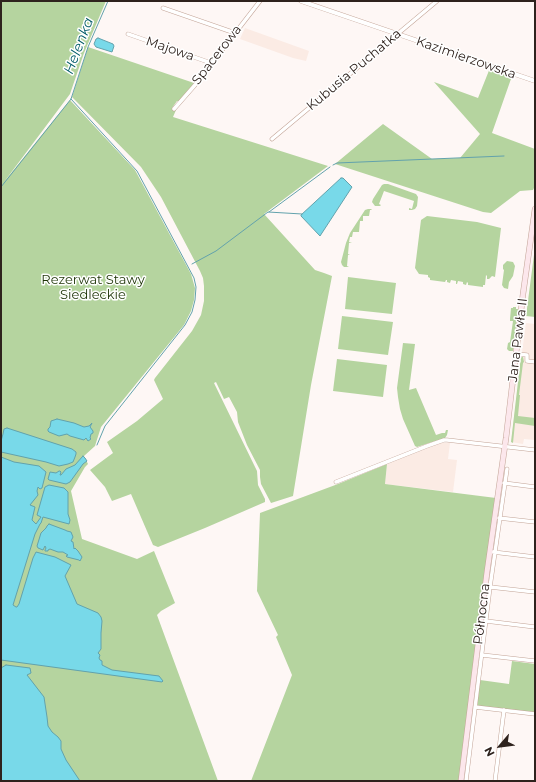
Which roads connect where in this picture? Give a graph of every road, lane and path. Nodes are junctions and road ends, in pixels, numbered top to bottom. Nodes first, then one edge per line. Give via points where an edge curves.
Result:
1 (260, 1) edge
2 (302, 1) edge
3 (437, 1) edge
4 (163, 8) dead end
5 (235, 33) junction
6 (128, 34) dead end
7 (397, 34) junction
8 (211, 63) junction
9 (535, 81) edge
10 (174, 109) dead end
11 (272, 139) dead end
12 (535, 209) edge
13 (516, 354) junction
14 (535, 362) edge
15 (505, 447) junction
16 (535, 450) edge
17 (507, 469) dead end
18 (336, 482) dead end
19 (504, 483) junction
20 (535, 486) edge
21 (499, 518) junction
22 (535, 522) edge
23 (493, 552) junction
24 (535, 557) edge
25 (490, 587) junction
26 (535, 592) edge
27 (486, 621) junction
28 (535, 627) edge
29 (482, 655) junction
30 (535, 662) edge
31 (473, 707) junction
32 (504, 710) junction
33 (535, 714) edge
34 (460, 781) edge
35 (466, 781) edge
36 (495, 781) edge

1 - 5 street, Spacerowa
2 - 7 street, Kazimierzowska
3 - 7 street, Kubusia Puchatka
4 - 5 street
5 - 8 street, Spacerowa
6 - 8 street, Majowa
7 - 9 street, Kazimierzowska
7 - 11 street, Kubusia Puchatka
8 - 10 street, Spacerowa
12 - 13 main road, Jana Pawła II
13 - 14 street via 527,355 527,361
13 - 15 main road, Jana Pawła II
15 - 16 street
15 - 18 street via 440,441
15 - 23 main road, Północna
17 - 19 street, Północna
19 - 20 street
19 - 21 street, Północna
21 - 22 street
21 - 23 street, Północna
23 - 24 street
23 - 25 street, Północna
23 - 31 main road, Północna
25 - 26 street
25 - 27 street, Północna
27 - 28 street
27 - 29 street, Północna
29 - 30 street
29 - 31 street, Północna
31 - 32 street
31 - 34 main road, Północna
31 - 35 street, Północna
32 - 33 street
32 - 36 street

